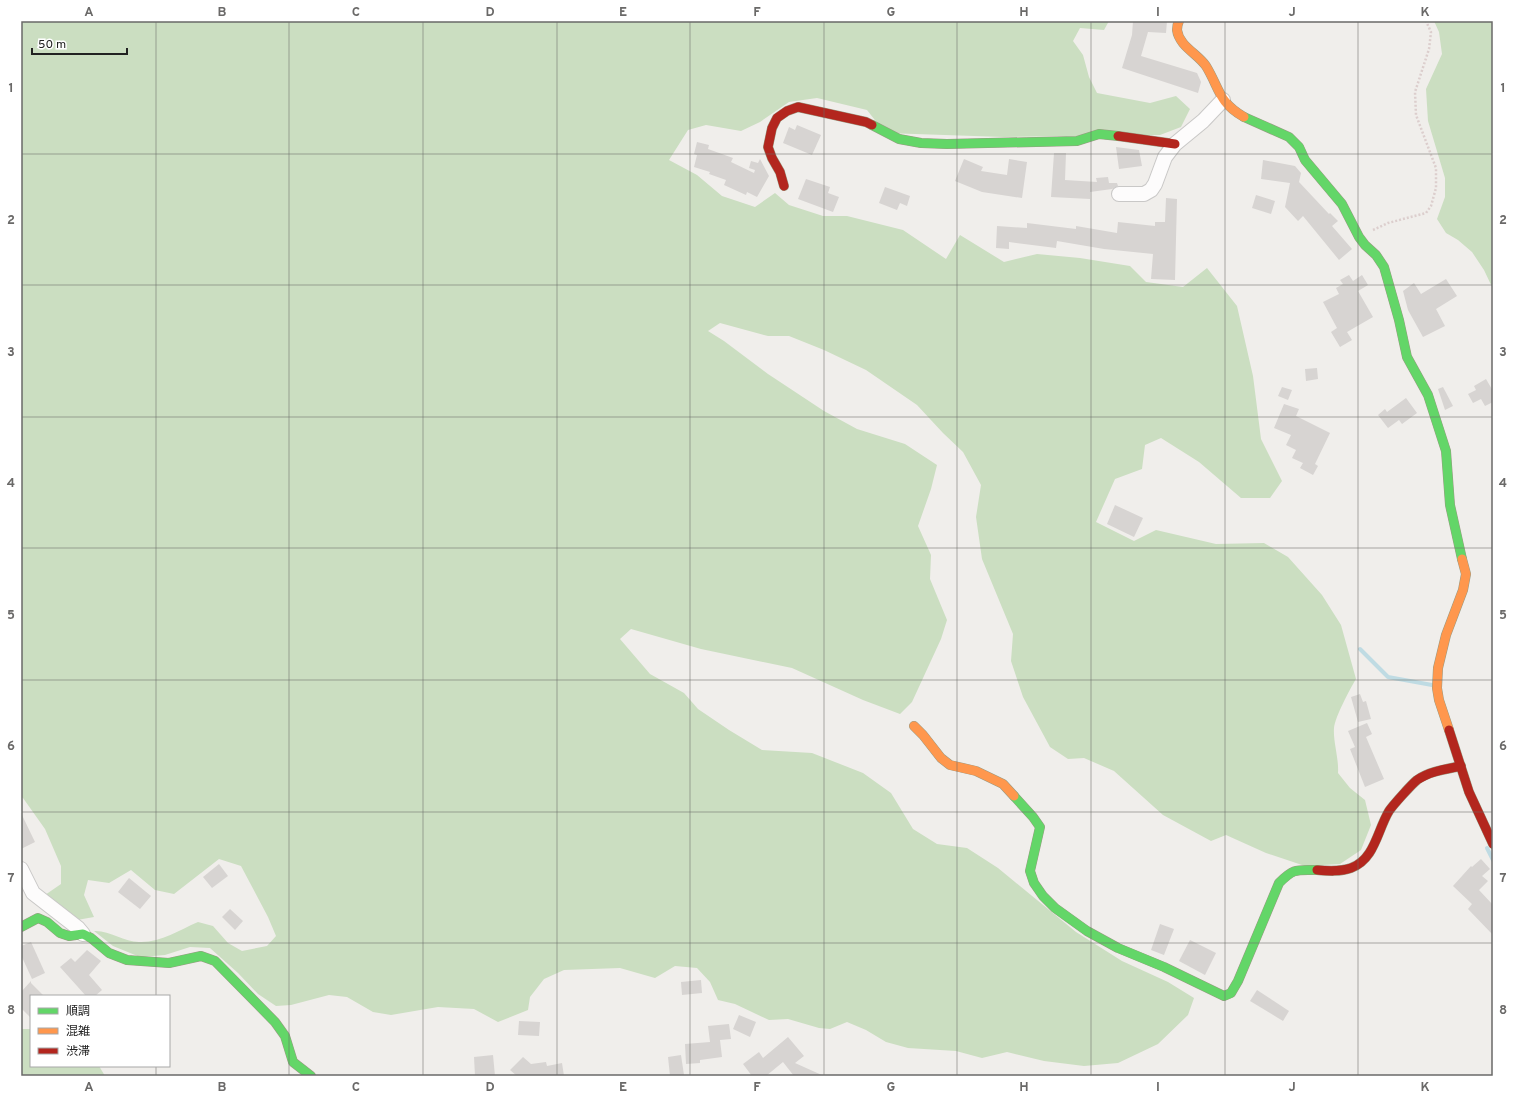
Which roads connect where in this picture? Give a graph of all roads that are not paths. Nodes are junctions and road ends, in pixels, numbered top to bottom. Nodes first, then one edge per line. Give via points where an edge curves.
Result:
1 (1179, 21) edge
2 (1223, 100) junction
3 (1175, 144) junction
4 (784, 186) dead end
5 (1119, 194) dead end
6 (914, 726) dead end
7 (1461, 766) junction
8 (1493, 844) edge
9 (21, 869) edge
10 (21, 927) edge
11 (83, 934) junction
12 (311, 1076) edge

1 - 2 street via 1177,30 1182,41 1206,66
2 - 3 street via 1195,129
2 - 7 street via 1244,117 1289,137 1300,147 1305,160 1342,204 1365,245 1384,267 1407,357 1428,396 1446,451 1450,505 1466,574 1463,590 1446,635 1438,668 1437,688
3 - 4 street via 1099,134 1077,141 921,144 900,139 866,122 798,107 786,111 777,118 768,147
3 - 5 street via 1165,157 1151,190 1144,194
6 - 7 street via 950,765 976,771 1003,784 1033,817 1040,827 1030,871 1035,886 1047,901 1070,920 1118,948 1224,996 1231,993 1238,981 1279,883 1290,872 1335,871 1350,868 1363,860 1373,848 1388,811 1417,780 1432,772
7 - 8 street via 1473,804
9 - 11 street via 33,893
10 - 11 street via 38,918 60,933 69,936
11 - 12 street via 109,953 127,960 169,962 201,956 215,961 276,1022 285,1036 293,1062

